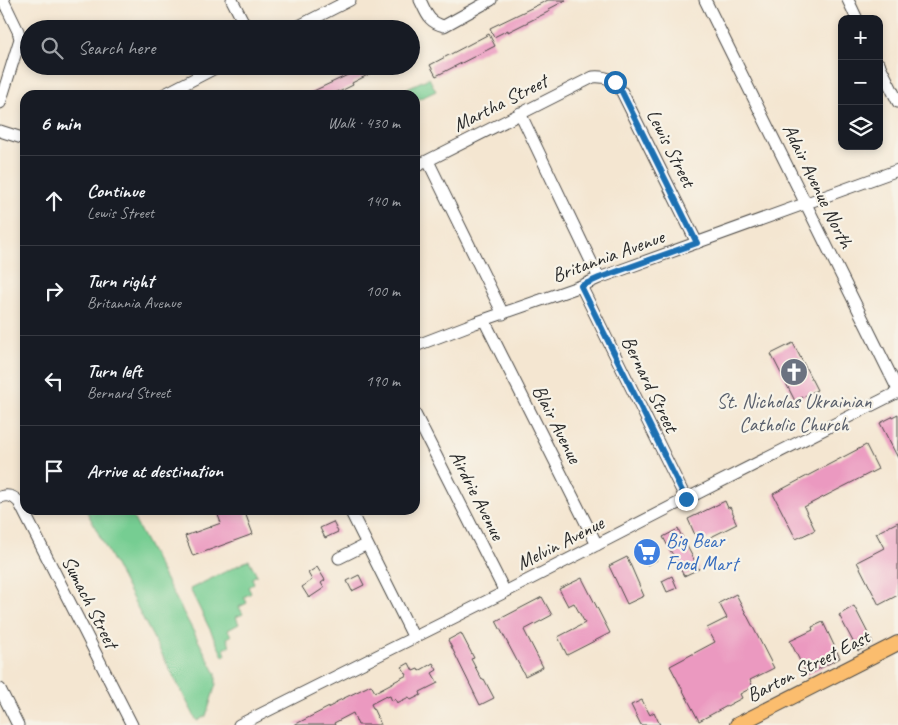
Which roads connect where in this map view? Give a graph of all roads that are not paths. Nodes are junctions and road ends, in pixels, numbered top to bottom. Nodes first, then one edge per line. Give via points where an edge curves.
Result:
1 (2, 0) edge
2 (232, 0) edge
3 (350, 0) edge
4 (420, 0) edge
5 (491, 0) edge
6 (704, 0) edge
7 (848, 0) edge
8 (855, 15) edge
9 (242, 20) edge
10 (311, 20) edge
11 (883, 72) edge
12 (202, 75) edge
13 (604, 76) joint
14 (173, 90) edge
15 (0, 102) edge
16 (898, 102) edge
17 (520, 113) junction
18 (0, 131) edge
19 (20, 138) edge
20 (428, 161) junction
21 (420, 165) edge
22 (898, 170) edge
23 (805, 203) junction
24 (697, 243) junction
25 (599, 278) junction
26 (581, 286) junction
27 (503, 314) junction
28 (484, 320) junction
29 (420, 344) edge
30 (898, 391) edge
31 (420, 424) edge
32 (0, 497) edge
33 (686, 499) junction
34 (20, 506) edge
35 (25, 515) edge
36 (352, 515) edge
37 (367, 544) junction
38 (597, 545) junction
39 (340, 558) dead end
40 (505, 592) junction
41 (414, 638) junction
42 (898, 643) edge
43 (0, 689) edge
44 (18, 725) edge
45 (132, 725) edge
46 (239, 725) edge
47 (737, 725) edge

1 - 15 street via 20,39
2 - 9 street
3 - 10 street
4 - 5 street via 430,18 444,26
6 - 23 street, Adair Avenue North
7 - 8 street
11 - 16 street
12 - 14 street
13 - 17 street, Martha Street via 593,77
13 - 24 street, Lewis Street via 615,82 622,92
17 - 20 street, Martha Street
17 - 25 street
18 - 19 street
20 - 21 street, Martha Street
20 - 27 street
22 - 23 street, Britannia Avenue
23 - 24 street, Britannia Avenue
23 - 30 street, Adair Avenue North
24 - 25 street, Britannia Avenue
25 - 26 street, Britannia Avenue
26 - 27 street, Britannia Avenue
26 - 33 street, Bernard Street
27 - 28 street, Britannia Avenue
28 - 29 street, Britannia Avenue
28 - 38 street, Blair Avenue
30 - 33 street, Melvin Avenue
31 - 40 street, Airdrie Avenue
32 - 34 street, Sumach Street via 13,497
33 - 38 street, Melvin Avenue
35 - 45 street, Sumach Street
36 - 37 street
37 - 39 street
37 - 41 street
38 - 40 street, Melvin Avenue
40 - 41 street, Melvin Avenue
41 - 46 street, Melvin Avenue
42 - 47 main road, Barton Street East
43 - 44 street

